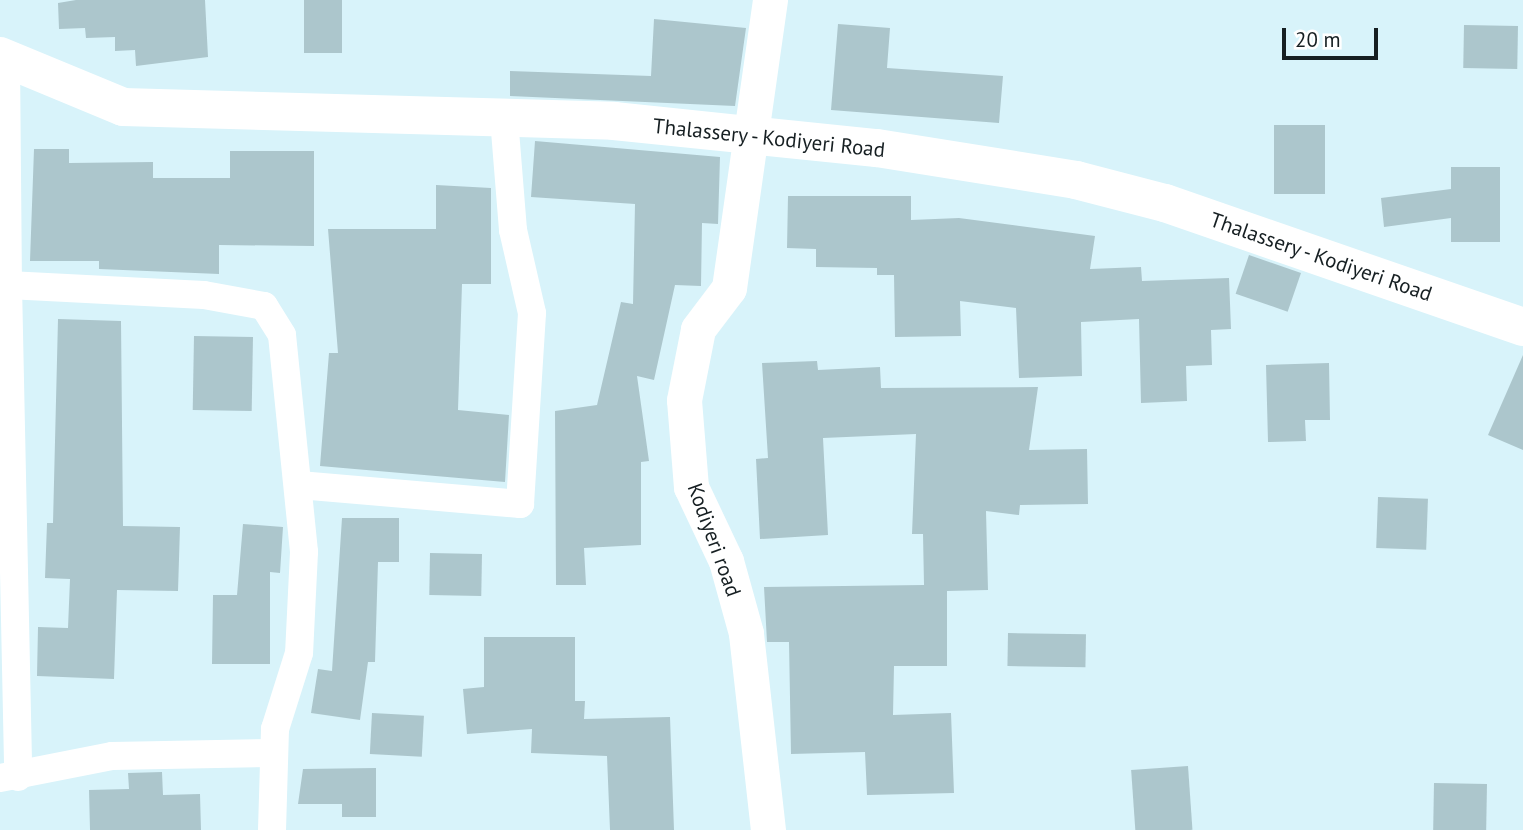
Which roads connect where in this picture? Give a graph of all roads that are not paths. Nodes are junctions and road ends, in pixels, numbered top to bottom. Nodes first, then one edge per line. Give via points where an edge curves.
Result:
1 (770, 0) edge
2 (3, 58) edge
3 (504, 117) junction
4 (746, 136) junction
5 (8, 285) junction
6 (1523, 327) edge
7 (299, 485) junction
8 (274, 753) junction
9 (9, 777) edge
10 (272, 830) edge
11 (768, 830) edge

1 - 4 street, Kodiyeri road
2 - 3 main road, Thalassery - Kodiyeri Road via 123,107
2 - 5 street
3 - 4 main road, Thalassery - Kodiyeri Road via 614,121
3 - 7 street via 513,230 532,313 520,504
4 - 6 main road, Thalassery - Kodiyeri Road via 877,148 1076,180 1166,203
4 - 11 street, Kodiyeri road via 729,289 698,329 684,400 691,487 726,561 746,633
5 - 7 street via 204,295 264,306 282,335
5 - 9 street
7 - 8 street via 304,552 299,653 275,729
8 - 9 street via 112,756
8 - 10 street

